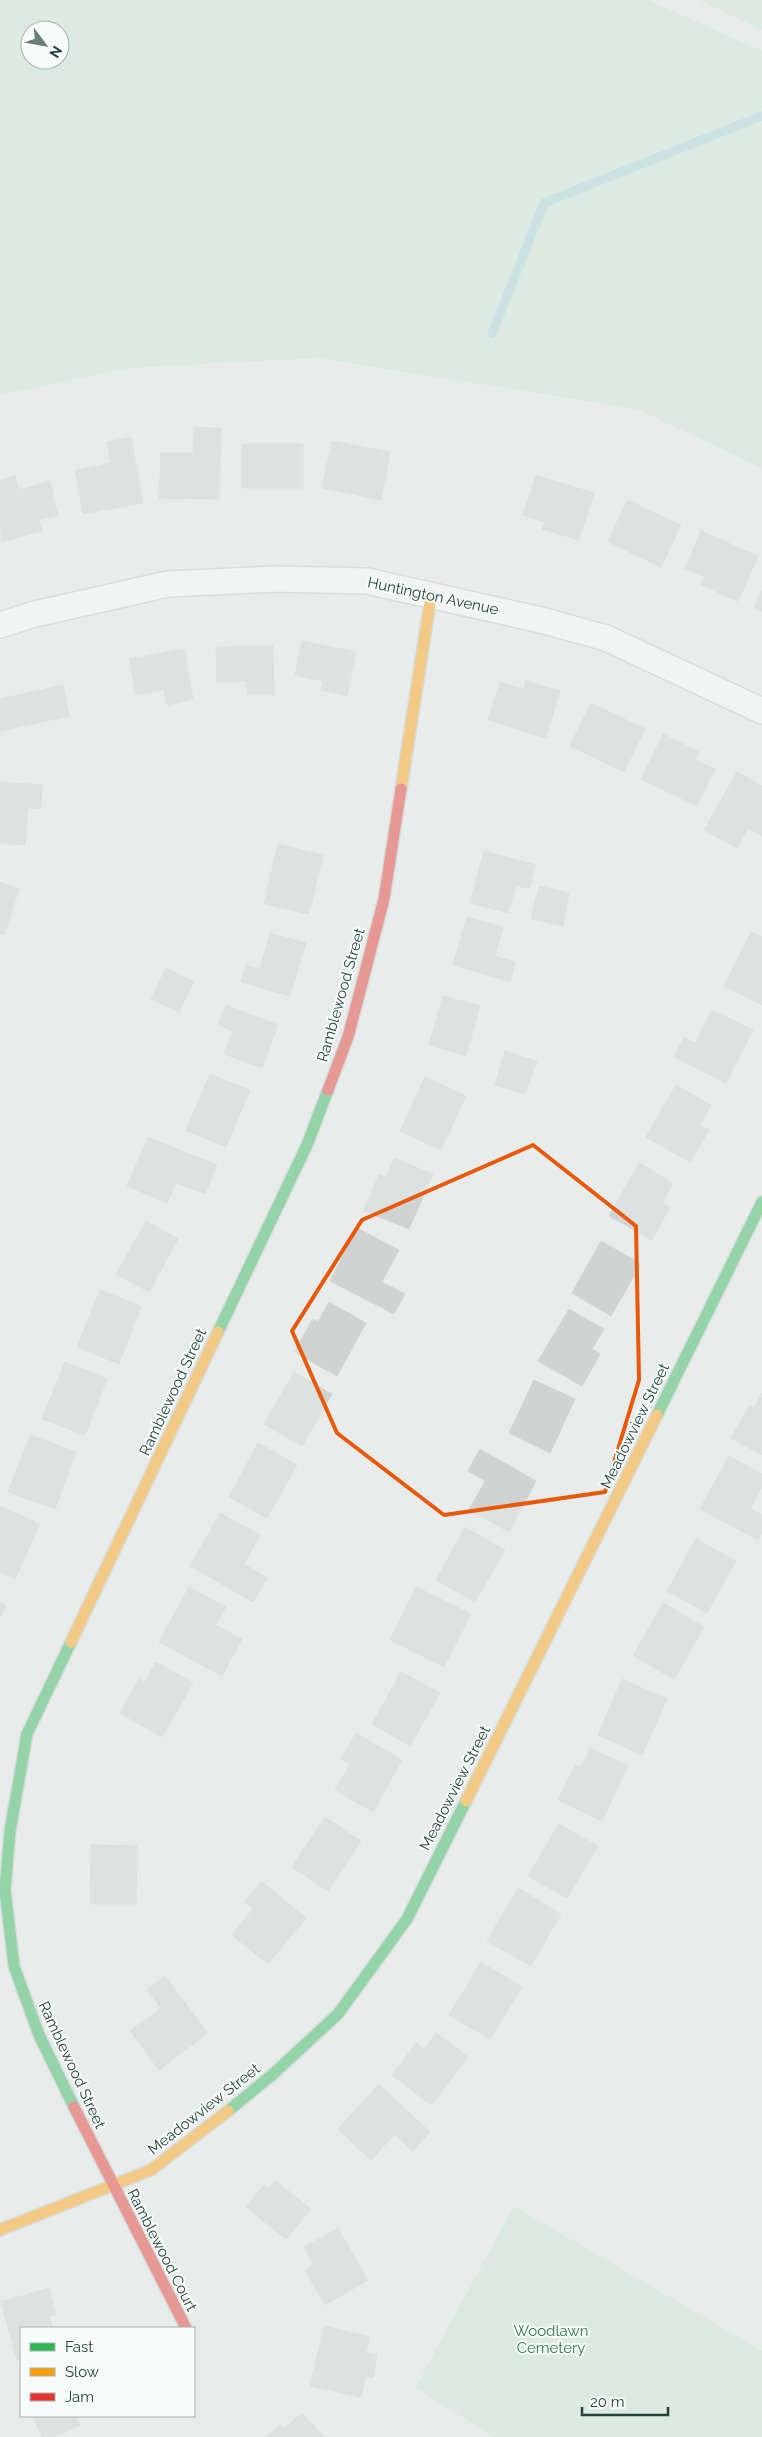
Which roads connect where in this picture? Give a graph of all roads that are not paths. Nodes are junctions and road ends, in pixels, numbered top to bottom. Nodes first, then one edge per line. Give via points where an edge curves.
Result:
1 (432, 596) junction
2 (0, 625) edge
3 (762, 711) edge
4 (762, 1202) edge
5 (112, 2185) junction
6 (0, 2230) edge
7 (185, 2327) edge

1 - 2 street, Huntington Avenue via 367,581 277,579 168,584
1 - 3 street, Huntington Avenue via 606,638
1 - 5 street, Ramblewood Street via 384,899 348,1037 307,1145 27,1734 10,1830 5,1890 14,1966 39,2035
4 - 5 street, Meadowview Street via 407,1918 338,2014 272,2075 150,2170
5 - 6 street, Meadowview Street
5 - 7 street, Ramblewood Court

